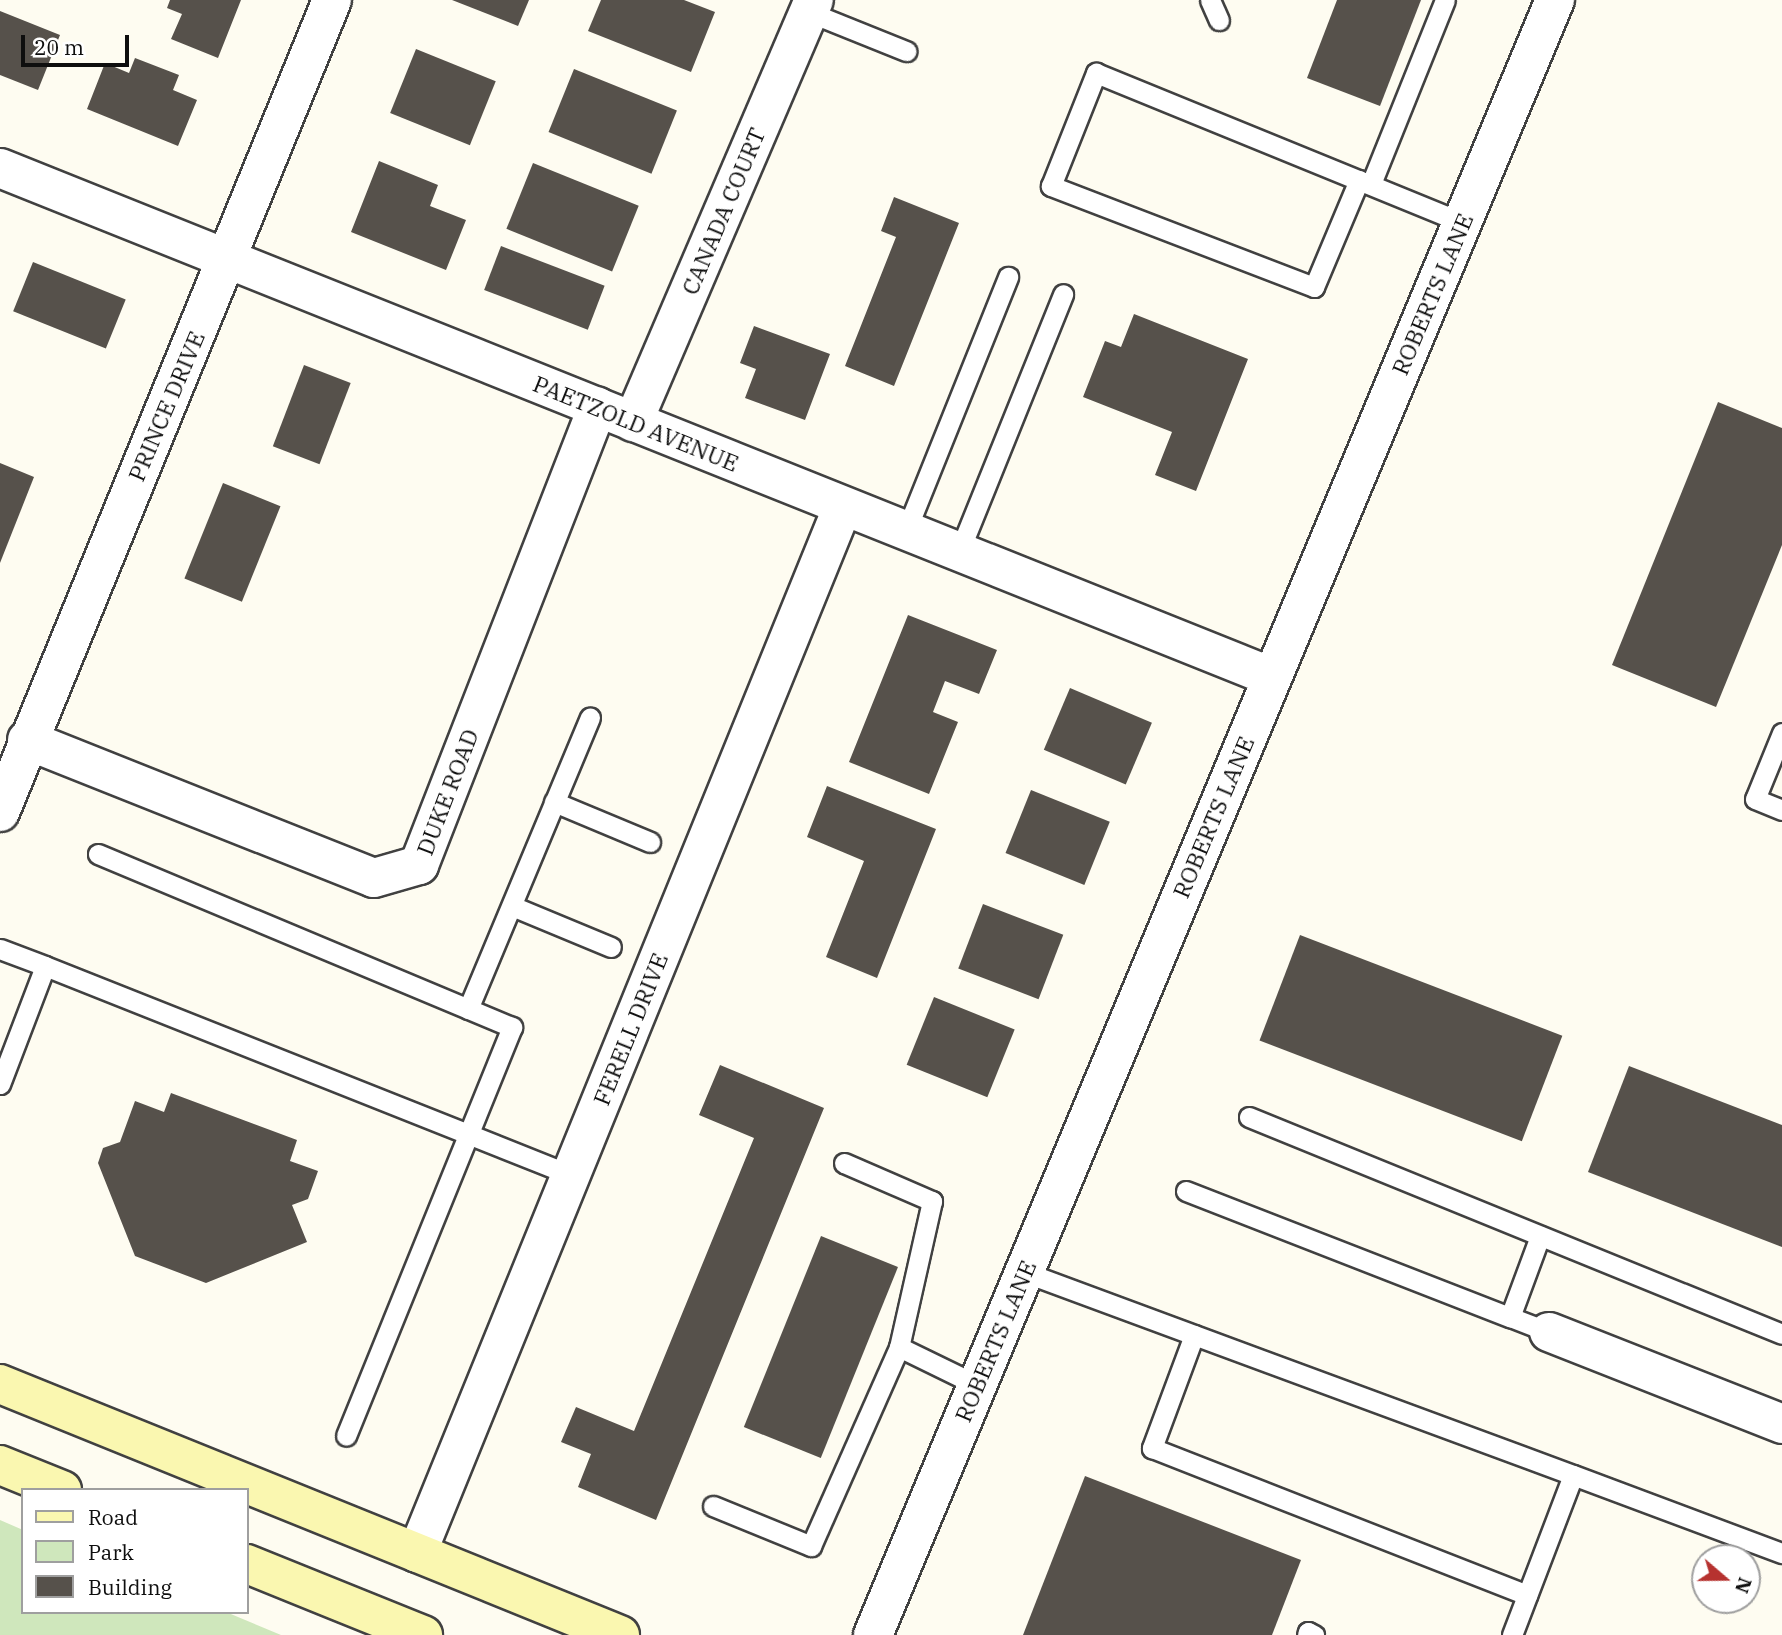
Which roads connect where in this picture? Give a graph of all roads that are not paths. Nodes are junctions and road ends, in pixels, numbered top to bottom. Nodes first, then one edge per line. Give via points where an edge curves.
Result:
1 (332, 0) edge
2 (1210, 0) edge
3 (1445, 0) edge
4 (1555, 0) edge
5 (812, 6) edge
6 (1219, 20) dead end
7 (906, 51) dead end
8 (0, 168) edge
9 (1365, 182) junction
10 (1462, 222) junction
11 (227, 259) junction
12 (1009, 277) dead end
13 (1063, 294) dead end
14 (598, 407) junction
15 (633, 422) junction
16 (843, 506) junction
17 (906, 531) junction
18 (959, 552) junction
19 (1272, 677) junction
20 (590, 718) dead end
21 (1782, 733) edge
22 (27, 740) junction
23 (554, 802) junction
24 (1782, 810) edge
25 (0, 813) edge
26 (650, 842) dead end
27 (98, 854) dead end
28 (512, 906) junction
29 (611, 947) dead end
30 (0, 949) edge
31 (45, 966) junction
32 (468, 1009) junction
33 (0, 1084) edge
34 (1249, 1117) dead end
35 (469, 1135) junction
36 (844, 1163) dead end
37 (571, 1175) junction
38 (1186, 1191) dead end
39 (1540, 1236) junction
40 (1024, 1272) junction
41 (1510, 1317) junction
42 (1549, 1332) joint
43 (1782, 1334) edge
44 (1194, 1335) junction
45 (899, 1348) junction
46 (0, 1384) edge
47 (977, 1385) junction
48 (1782, 1423) edge
49 (346, 1436) dead end
50 (0, 1465) edge
51 (1573, 1475) junction
52 (57, 1488) edge
53 (713, 1506) dead end
54 (417, 1553) junction
55 (1782, 1553) edge
56 (248, 1564) edge
57 (1527, 1595) junction
58 (423, 1635) edge
59 (620, 1635) edge
60 (873, 1635) edge
61 (1307, 1635) edge
62 (1314, 1635) edge
63 (1512, 1635) edge

1 - 11 street, PRINCE DRIVE
2 - 6 lane
3 - 9 lane
4 - 10 street, ROBERTS LANE
5 - 7 lane
5 - 15 street, CANADA COURT
8 - 11 street, PAETZOLD AVENUE
9 - 9 lane via 1096,73 1051,186 1314,286
9 - 10 lane
10 - 19 street, ROBERTS LANE
11 - 14 street, PAETZOLD AVENUE
11 - 22 street, PRINCE DRIVE
12 - 17 lane
13 - 18 lane
14 - 15 street, PAETZOLD AVENUE
14 - 22 street, DUKE ROAD via 419,865 374,878
15 - 16 street, PAETZOLD AVENUE
16 - 17 street, PAETZOLD AVENUE
16 - 37 street, FERELL DRIVE
17 - 18 street, PAETZOLD AVENUE
18 - 19 street, PAETZOLD AVENUE
19 - 40 street, ROBERTS LANE
20 - 23 lane
21 - 24 lane via 1755,799
22 - 25 street, PRINCE DRIVE
23 - 26 lane
23 - 28 lane
27 - 32 lane
28 - 29 lane
28 - 32 lane
30 - 31 lane
31 - 33 lane
31 - 35 lane
32 - 35 lane via 512,1027
34 - 39 lane
35 - 37 lane
35 - 49 lane
36 - 45 lane via 932,1201
37 - 54 street, FERELL DRIVE
38 - 41 lane
39 - 41 lane
39 - 43 lane
40 - 44 lane
40 - 47 street, ROBERTS LANE
41 - 42 lane
42 - 48 street
44 - 51 lane
44 - 57 lane via 1152,1448
45 - 47 lane
45 - 53 lane via 811,1546
46 - 54 main road
47 - 60 street, ROBERTS LANE
50 - 52 main road
51 - 55 lane
51 - 57 lane
54 - 59 main road
56 - 58 main road
57 - 63 lane
61 - 62 lane

